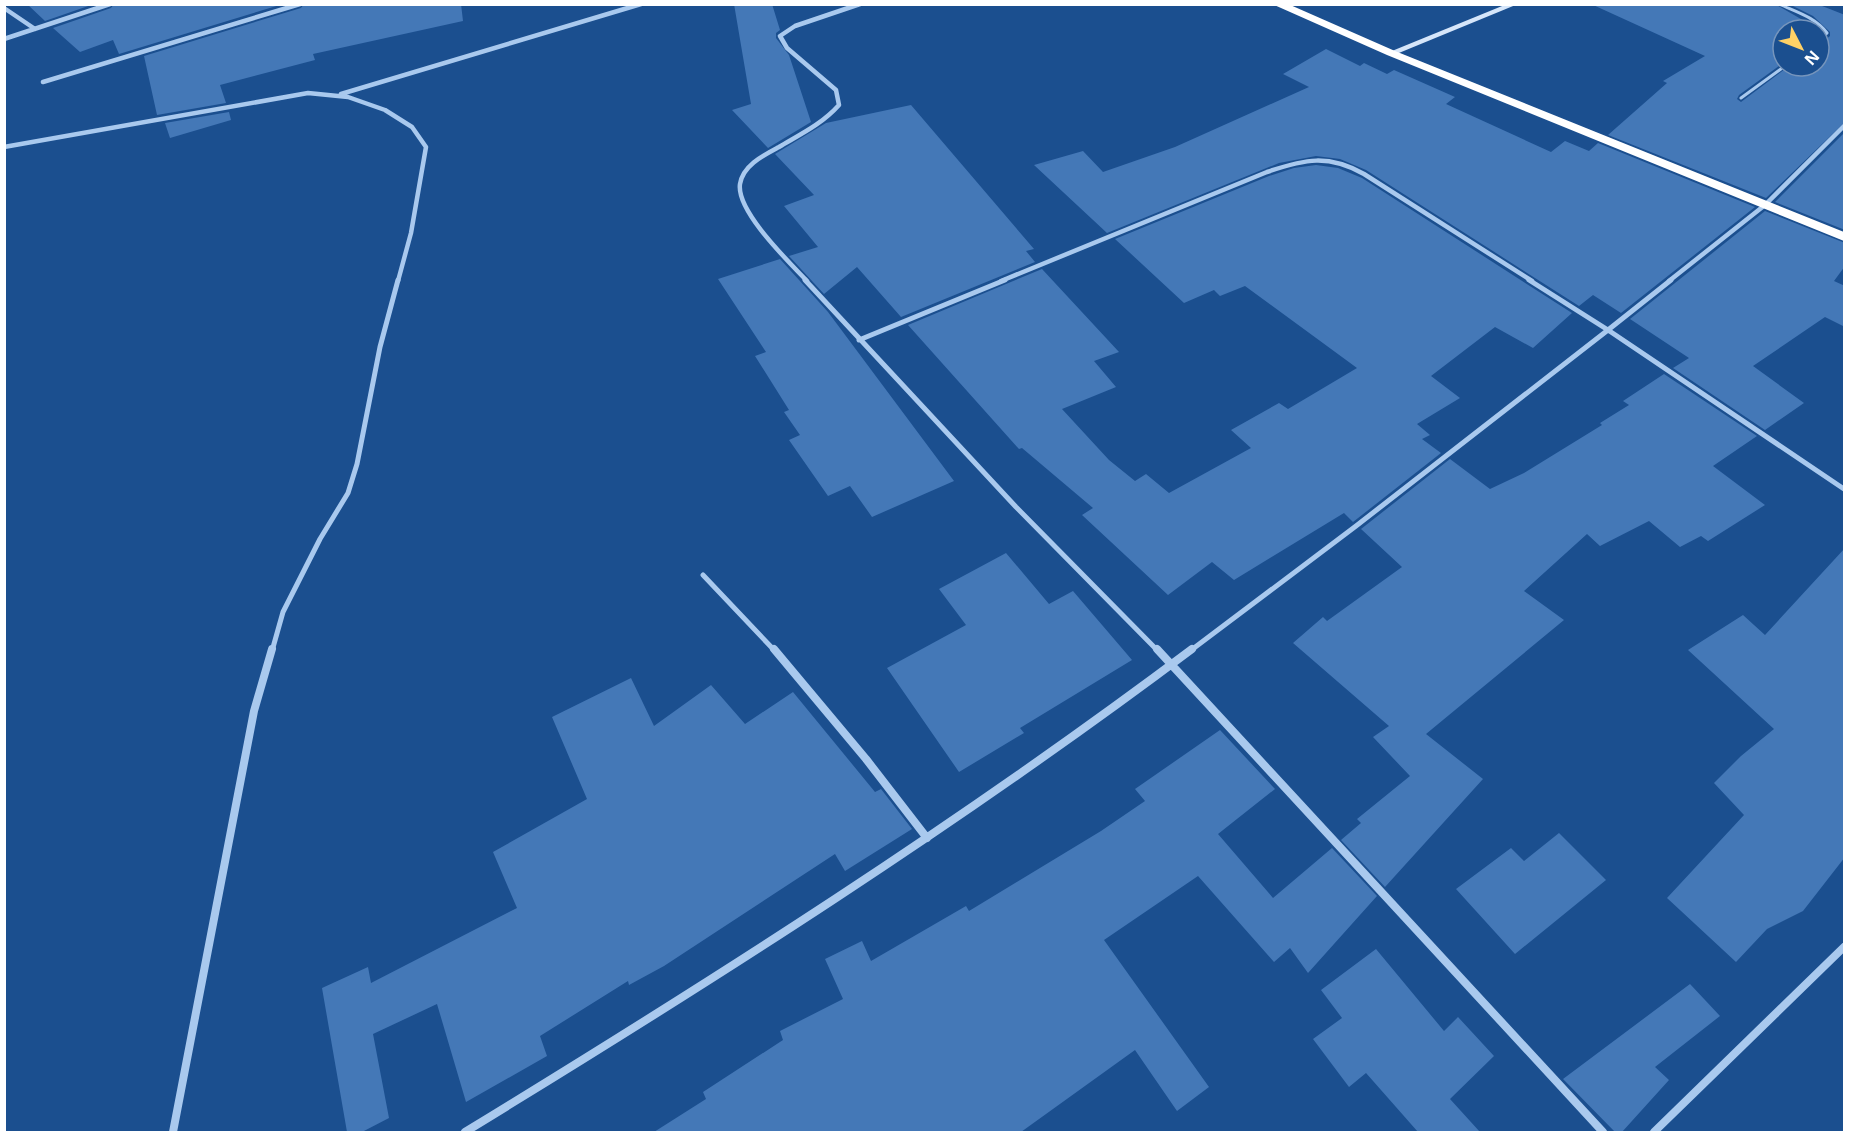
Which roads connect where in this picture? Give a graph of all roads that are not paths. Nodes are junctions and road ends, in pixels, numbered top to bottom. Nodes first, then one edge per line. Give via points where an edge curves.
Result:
1 (110, 4) edge
2 (300, 4) edge
3 (641, 4) edge
4 (860, 4) edge
5 (1277, 4) edge
6 (1515, 4) edge
7 (1779, 4) edge
8 (4, 8) edge
9 (1809, 18) edge
10 (35, 29) junction
11 (4, 39) edge
12 (1391, 53) junction
13 (1771, 76) edge
14 (44, 82) dead end
15 (341, 94) junction
16 (1741, 98) dead end
17 (1845, 126) edge
18 (4, 147) edge
19 (1765, 205) junction
20 (1845, 237) edge
21 (1608, 330) junction
22 (859, 340) junction
23 (1845, 489) edge
24 (703, 575) dead end
25 (1171, 664) junction
26 (927, 838) junction
27 (1845, 947) edge
28 (173, 1132) edge
29 (465, 1132) edge
30 (1603, 1132) edge
31 (1654, 1132) edge

1 - 10 street
2 - 14 street
3 - 15 street
4 - 22 street via 795,26 780,36 787,48 836,90 839,105 826,120 759,158 745,172 740,185 744,202 759,228
5 - 12 highway
6 - 12 main road
7 - 9 lane
8 - 10 street
10 - 11 street
12 - 19 highway
13 - 16 lane
15 - 18 street via 308,93
15 - 28 street via 372,104 411,126 426,147 411,233 380,347 357,464 348,493 283,612 254,711
17 - 19 street
19 - 20 highway
19 - 21 street
21 - 22 street via 1364,174 1345,164 1318,160 1232,186
21 - 23 street
21 - 25 street via 1409,486
22 - 25 street
24 - 26 street via 733,602 802,681
25 - 26 street
25 - 30 street
26 - 29 street via 667,1009
27 - 31 street

